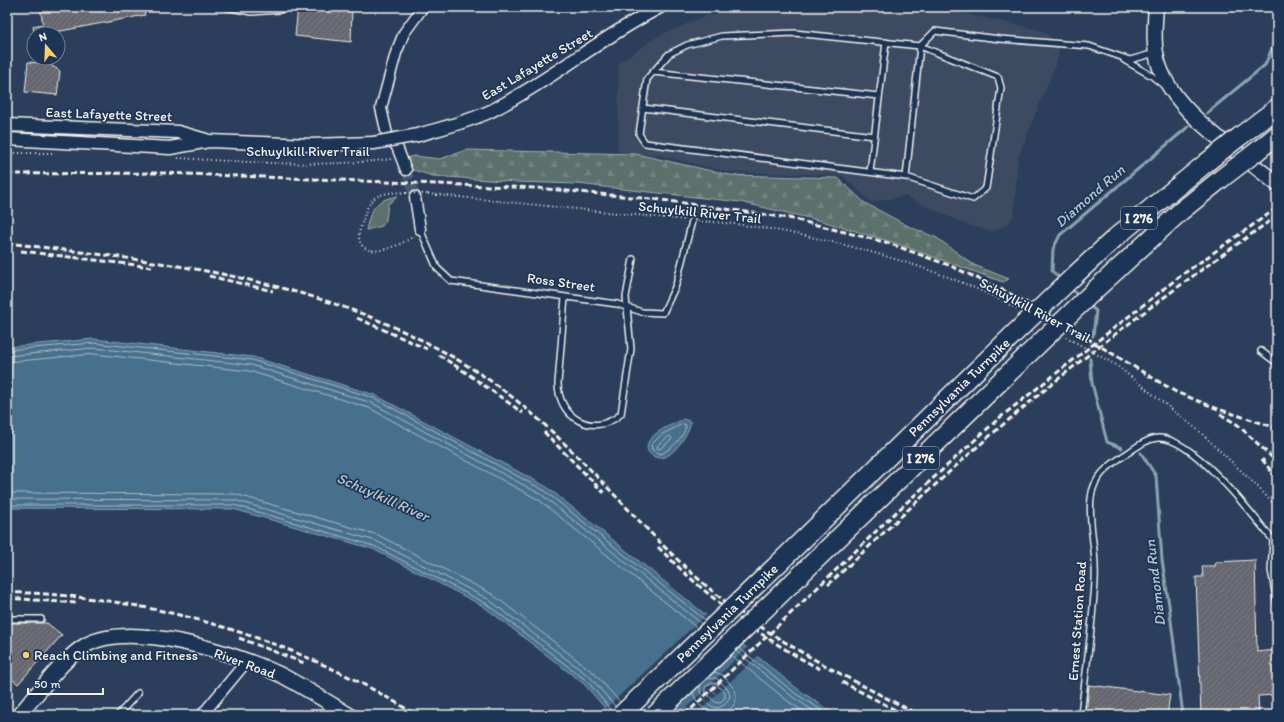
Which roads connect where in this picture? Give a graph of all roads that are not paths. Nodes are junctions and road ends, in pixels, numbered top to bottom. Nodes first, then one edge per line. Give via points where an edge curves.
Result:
1 (226, 7) edge
2 (280, 7) edge
3 (423, 7) edge
4 (660, 7) edge
5 (1156, 7) edge
6 (886, 42) junction
7 (920, 46) junction
8 (1156, 53) junction
9 (1120, 58) junction
10 (653, 72) junction
11 (1170, 90) junction
12 (879, 96) junction
13 (643, 108) junction
14 (1277, 108) edge
15 (7, 125) edge
16 (874, 136) junction
17 (1277, 136) edge
18 (7, 139) edge
19 (209, 141) junction
20 (406, 170) tunnel mouth
21 (870, 172) junction
22 (906, 177) junction
23 (1277, 184) edge
24 (410, 195) tunnel mouth
25 (692, 221) road end
26 (420, 228) joint
27 (633, 259) dead end
28 (565, 297) junction
29 (629, 308) junction
30 (1262, 351) dead end
31 (1277, 363) edge
32 (1273, 540) junction
33 (1277, 545) edge
34 (1277, 603) edge
35 (7, 619) edge
36 (40, 619) dead end
37 (247, 661) junction
38 (138, 693) dead end
39 (330, 710) edge
40 (19, 715) edge
41 (118, 715) edge
42 (202, 715) edge
43 (348, 715) edge
44 (621, 715) edge
45 (655, 715) edge
46 (1081, 715) edge

1 - 2 lane via 251,12 280,10
3 - 20 street via 404,33 381,108 387,134 397,147
4 - 19 street, East Lafayette Street, bridge via 539,84 489,112 462,123 374,143 311,145
5 - 8 main road
6 - 7 lane
6 - 10 lane via 794,34 722,36 687,45 669,54
6 - 12 lane
7 - 9 lane via 935,31 1089,46
7 - 22 lane
7 - 22 lane via 998,77 1001,88 986,188 973,199
8 - 9 lane via 1130,60
8 - 11 main road via 1161,72
9 - 11 lane via 1152,76
10 - 12 lane
10 - 13 lane via 647,79
11 - 23 main road via 1189,113
12 - 16 lane
13 - 16 lane
13 - 21 lane via 639,134 645,143
14 - 44 highway, Pennsylvania Turnpike / I 276, bridge via 1206,162 1022,318 778,563
15 - 19 street, East Lafayette Street via 178,132
16 - 21 lane
17 - 45 highway, Pennsylvania Turnpike / I 276, bridge via 1176,216 1097,288 1053,335
18 - 19 street, East Lafayette Street via 170,148
21 - 22 lane
24 - 26 street, Ross Street
25 - 29 lane, Ross Street via 676,285 663,313 642,312
26 - 28 lane, Ross Street via 437,268 451,281
27 - 29 lane via 626,297
28 - 29 lane, Ross Street
28 - 29 lane via 558,394 565,410 572,417 590,424 603,424 621,414 631,349
30 - 31 lane
32 - 33 lane, Ernest Station Road
32 - 34 lane via 1271,570
32 - 46 lane, Ernest Station Road via 1240,499 1208,468 1182,446 1169,440 1157,438 1144,443 1105,471 1096,480 1091,498 1096,568
35 - 36 lane
37 - 39 main road, River Road via 280,675
37 - 40 main road, River Road via 184,644 132,635 115,636 96,641 79,650 67,660
37 - 42 street
38 - 41 lane
39 - 43 main road, River Road

